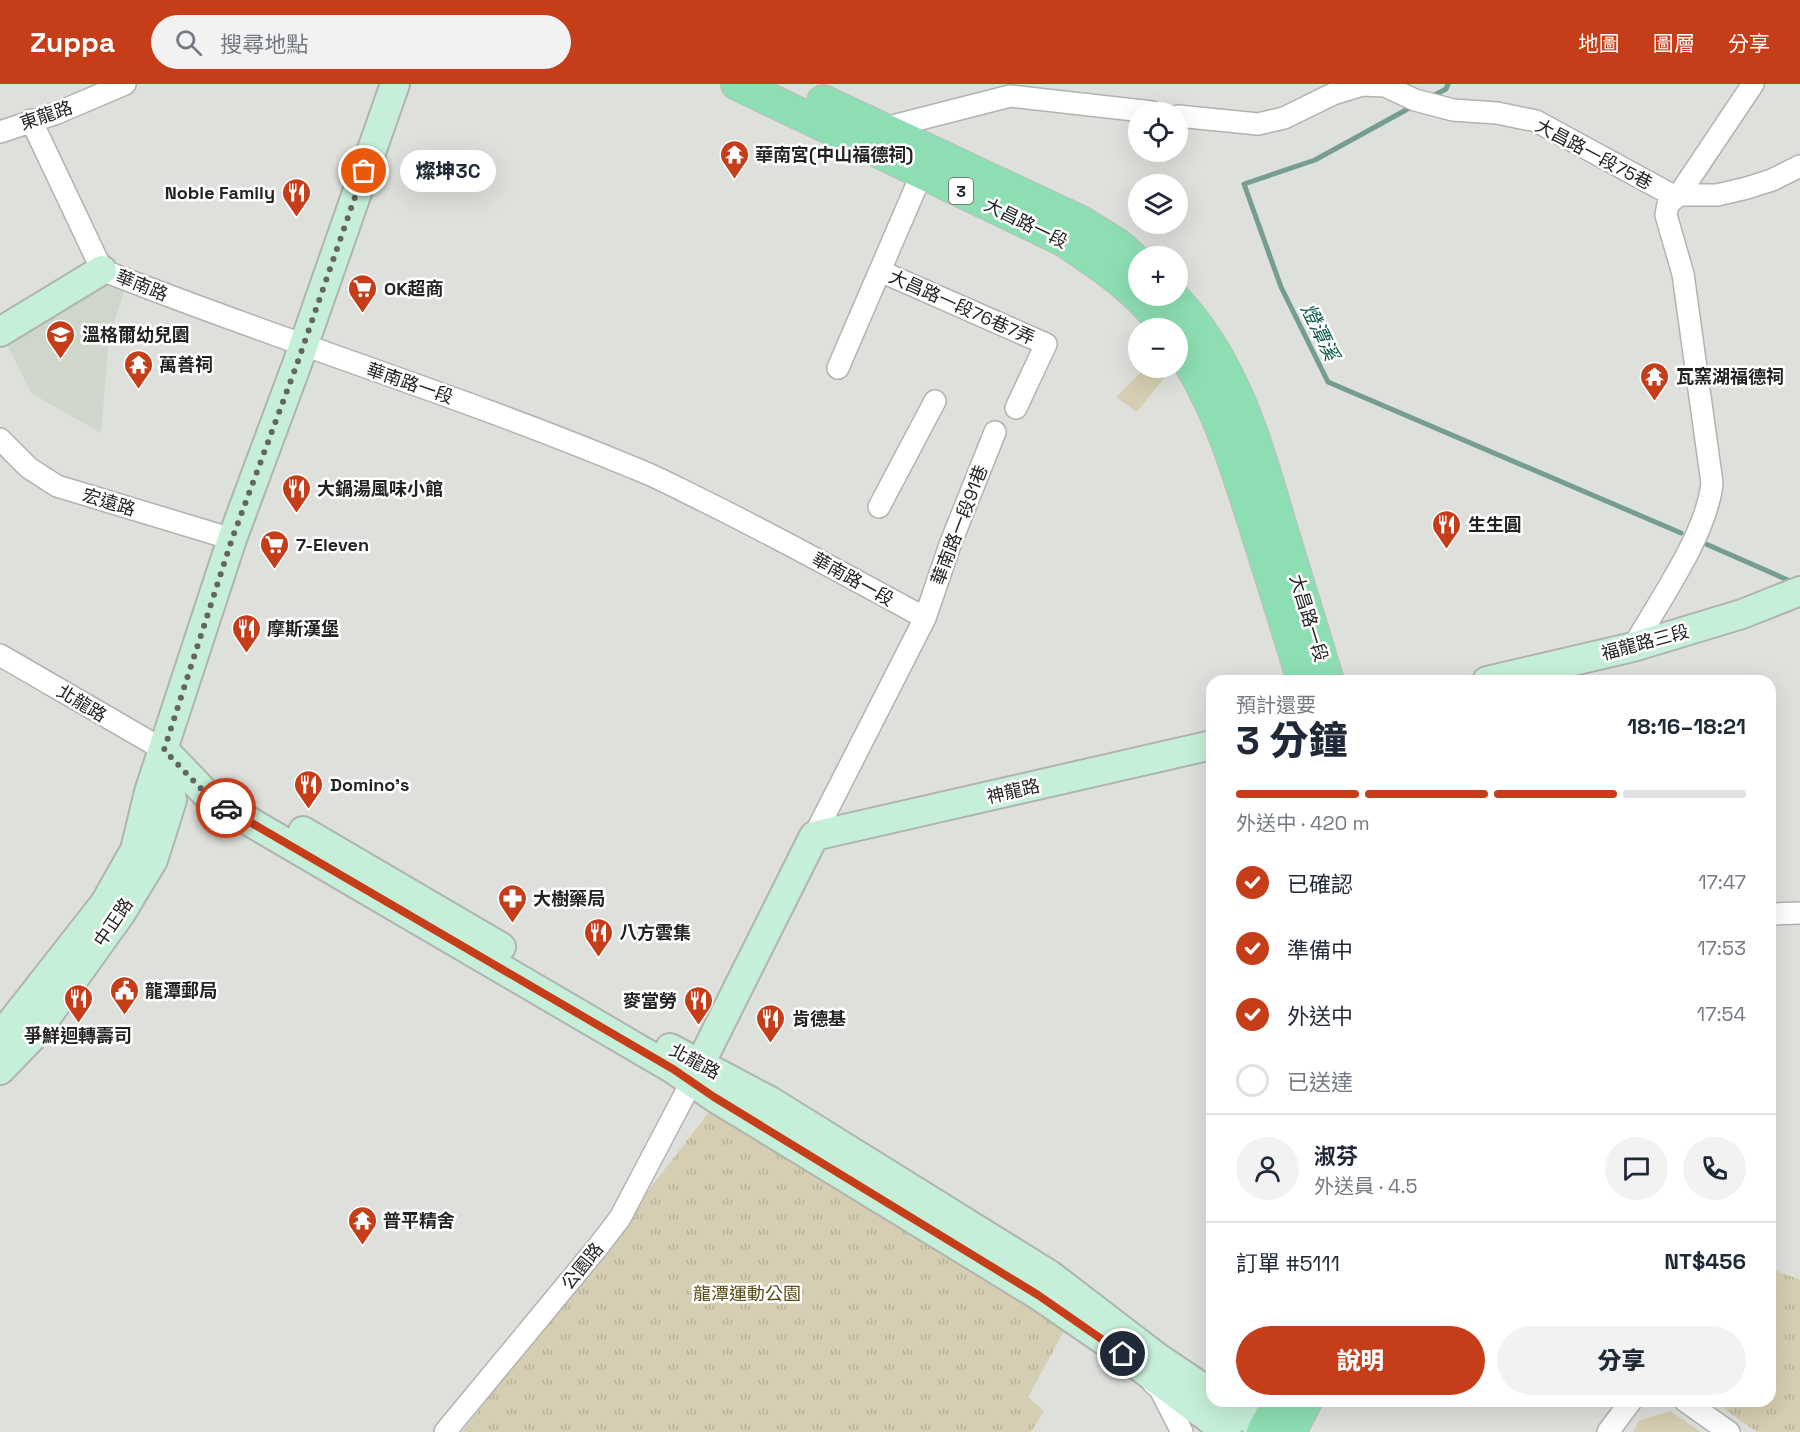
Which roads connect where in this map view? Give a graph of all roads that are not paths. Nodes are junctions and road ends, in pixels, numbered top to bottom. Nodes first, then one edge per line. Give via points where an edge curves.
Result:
1 (125, 84) edge
2 (395, 84) edge
3 (736, 84) edge
4 (787, 84) edge
5 (1753, 84) edge
6 (1128, 109) edge
7 (1188, 117) edge
8 (31, 120) junction
9 (881, 129) junction
10 (0, 132) edge
11 (1800, 166) edge
12 (922, 173) junction
13 (1678, 196) junction
14 (1128, 254) edge
15 (102, 270) junction
16 (880, 271) junction
17 (1180, 306) edge
18 (1157, 318) edge
19 (0, 332) edge
20 (303, 344) junction
21 (1188, 360) edge
22 (838, 368) dead end
23 (935, 401) dead end
24 (1016, 408) dead end
25 (995, 432) dead end
26 (0, 439) edge
27 (879, 507) dead end
28 (232, 539) junction
29 (1800, 591) edge
30 (925, 618) junction
31 (1633, 647) junction
32 (0, 656) edge
33 (1301, 675) edge
34 (1326, 675) edge
35 (1513, 675) edge
36 (1206, 746) edge
37 (164, 750) junction
38 (814, 836) junction
39 (1800, 913) edge
40 (1776, 914) edge
41 (0, 1037) edge
42 (0, 1070) edge
43 (696, 1072) junction
44 (1106, 1341) junction
45 (1206, 1390) edge
46 (1233, 1407) edge
47 (1277, 1407) edge
48 (1299, 1407) edge
49 (1627, 1407) edge
50 (1694, 1407) edge
51 (1271, 1431) edge
52 (445, 1432) edge
53 (1182, 1432) edge
54 (1227, 1432) edge
55 (1608, 1432) edge
56 (1729, 1432) edge

1 - 8 street, 東龍路
2 - 20 main road, 中正路
3 - 12 main road, 大昌路一段 / 3
4 - 9 main road, 大昌路一段 / 3
5 - 13 street
6 - 9 street via 1010,96
7 - 13 street, 大昌路一段75巷 via 1258,124 1284,118 1333,94 1362,85 1385,86 1415,100 1453,110 1497,113 1536,122
8 - 10 street, 東龍路
8 - 15 street, 華南路
9 - 14 main road, 大昌路一段 / 3 via 1081,222
11 - 13 street, 大昌路一段75巷 via 1747,188 1717,195
12 - 16 street
12 - 18 main road, 大昌路一段 / 3 via 1063,240 1100,264
13 - 31 street via 1668,204 1666,215 1683,274 1712,483 1705,515 1685,557
15 - 19 main road
15 - 20 street, 華南路
16 - 22 street
16 - 24 street, 大昌路一段76巷7弄 via 1046,344
17 - 34 main road, 大昌路一段 via 1210,345 1251,428
20 - 28 main road, 中正路
20 - 30 street, 華南路一段 via 500,414 637,469 766,531
21 - 33 main road, 大昌路一段 via 1230,447
23 - 27 street
25 - 30 street, 華南路一段91巷
26 - 28 street, 宏遠路 via 29,468 57,486
28 - 37 main road, 中正路
29 - 31 main road, 福龍路三段 via 1742,614
30 - 38 street
31 - 35 main road, 福龍路三段
32 - 37 street, 北龍路
36 - 38 main road, 神龍路
37 - 41 main road, 中正路 via 135,850 105,903
37 - 42 main road, 中正路 via 172,800 153,860 121,913 33,1036
37 - 43 main road, 北龍路 via 680,1053
38 - 43 main road
39 - 40 street
43 - 44 main road, 北龍路 via 714,1097 1038,1295
43 - 45 main road, 北龍路 via 770,1101 1050,1275
43 - 52 street, 公園路 via 620,1218
44 - 53 street via 1160,1389
44 - 54 main road, 北龍路
46 - 51 main road
47 - 51 main road
48 - 51 main road
49 - 55 street
50 - 56 street

